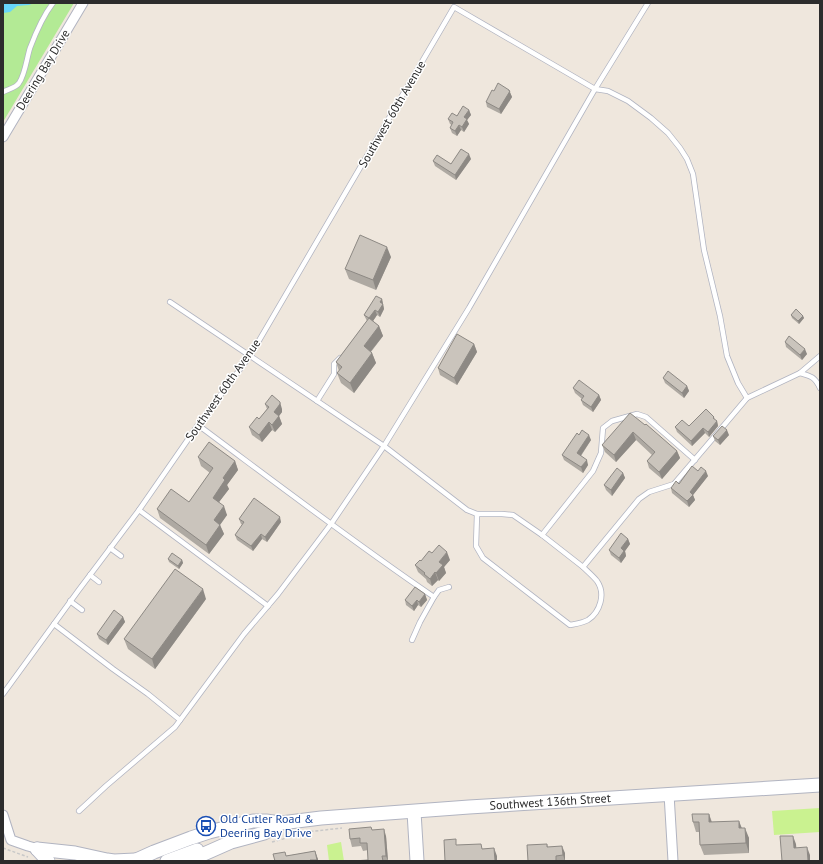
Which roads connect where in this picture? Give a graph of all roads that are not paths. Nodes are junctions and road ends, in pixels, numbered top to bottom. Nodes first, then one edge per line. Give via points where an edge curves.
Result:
1 (53, 3) edge
2 (83, 3) edge
3 (648, 3) edge
4 (595, 89) junction
5 (3, 92) edge
6 (3, 137) edge
7 (170, 302) dead end
8 (343, 354) edge
9 (250, 356) junction
10 (820, 356) edge
11 (800, 373) junction
12 (820, 388) edge
13 (747, 398) junction
14 (317, 401) junction
15 (198, 425) junction
16 (384, 446) junction
17 (695, 460) junction
18 (139, 510) junction
19 (477, 514) junction
20 (331, 524) junction
21 (542, 535) junction
22 (110, 548) junction
23 (121, 556) dead end
24 (583, 567) junction
25 (90, 575) junction
26 (99, 582) dead end
27 (449, 587) dead end
28 (434, 596) junction
29 (70, 601) junction
30 (268, 606) junction
31 (82, 610) dead end
32 (54, 624) junction
33 (412, 640) dead end
34 (3, 694) edge
35 (180, 720) junction
36 (820, 785) edge
37 (669, 794) junction
38 (79, 812) dead end
39 (414, 812) junction
40 (3, 816) edge
41 (281, 823) junction
42 (7, 838) edge
43 (231, 842) junction
44 (34, 853) junction
45 (67, 858) edge
46 (135, 860) edge
47 (48, 861) edge
48 (79, 861) edge
49 (167, 861) edge
50 (188, 861) edge
51 (417, 861) edge
52 (673, 861) edge

1 - 5 lane via 30,48 18,85
2 - 6 street, Deering Bay Drive
3 - 4 lane
4 - 9 lane, Southwest 60th Avenue via 454,7
4 - 13 lane via 608,91 628,101 651,118 668,133 687,159 694,174 704,250 727,356
4 - 16 lane via 473,302
7 - 9 lane
8 - 14 lane via 334,364 334,374
9 - 14 lane
9 - 15 lane, Southwest 60th Avenue
10 - 11 lane
11 - 12 lane via 816,380
11 - 13 lane
13 - 17 lane
14 - 16 lane
15 - 18 lane, Southwest 60th Avenue
15 - 20 lane
16 - 19 lane via 467,510
16 - 20 lane
17 - 21 lane via 646,417 636,414 612,421 603,428 601,453 593,471
17 - 24 lane via 674,484 649,492 639,500
18 - 22 lane, Southwest 60th Avenue
18 - 30 lane
19 - 21 lane via 513,515
19 - 24 lane via 476,546 483,558 570,625 587,621 596,613 601,603 597,581
20 - 28 lane
20 - 30 lane
21 - 24 lane
22 - 23 lane
22 - 25 lane, Southwest 60th Avenue
25 - 26 lane
25 - 29 lane, Southwest 60th Avenue
27 - 28 lane via 439,590
28 - 33 lane
29 - 31 lane
29 - 32 lane, Southwest 60th Avenue
30 - 35 lane
32 - 34 lane, Southwest 60th Avenue
32 - 35 lane
35 - 38 lane
36 - 37 main road, Southwest 136th Street
37 - 39 main road, Southwest 136th Street
37 - 52 street
39 - 41 main road, Southwest 136th Street
39 - 51 main road
40 - 42 street
41 - 43 main road, Southwest 136th Street via 264,833
41 - 46 main road, Southwest 136th Street via 253,821 240,824 191,838
42 - 44 street
43 - 49 main road via 200,849
43 - 50 main road, Southwest 136th Street
44 - 45 street
44 - 46 main road, Southwest 136th Street via 75,853 114,861
44 - 47 main road
45 - 48 street

